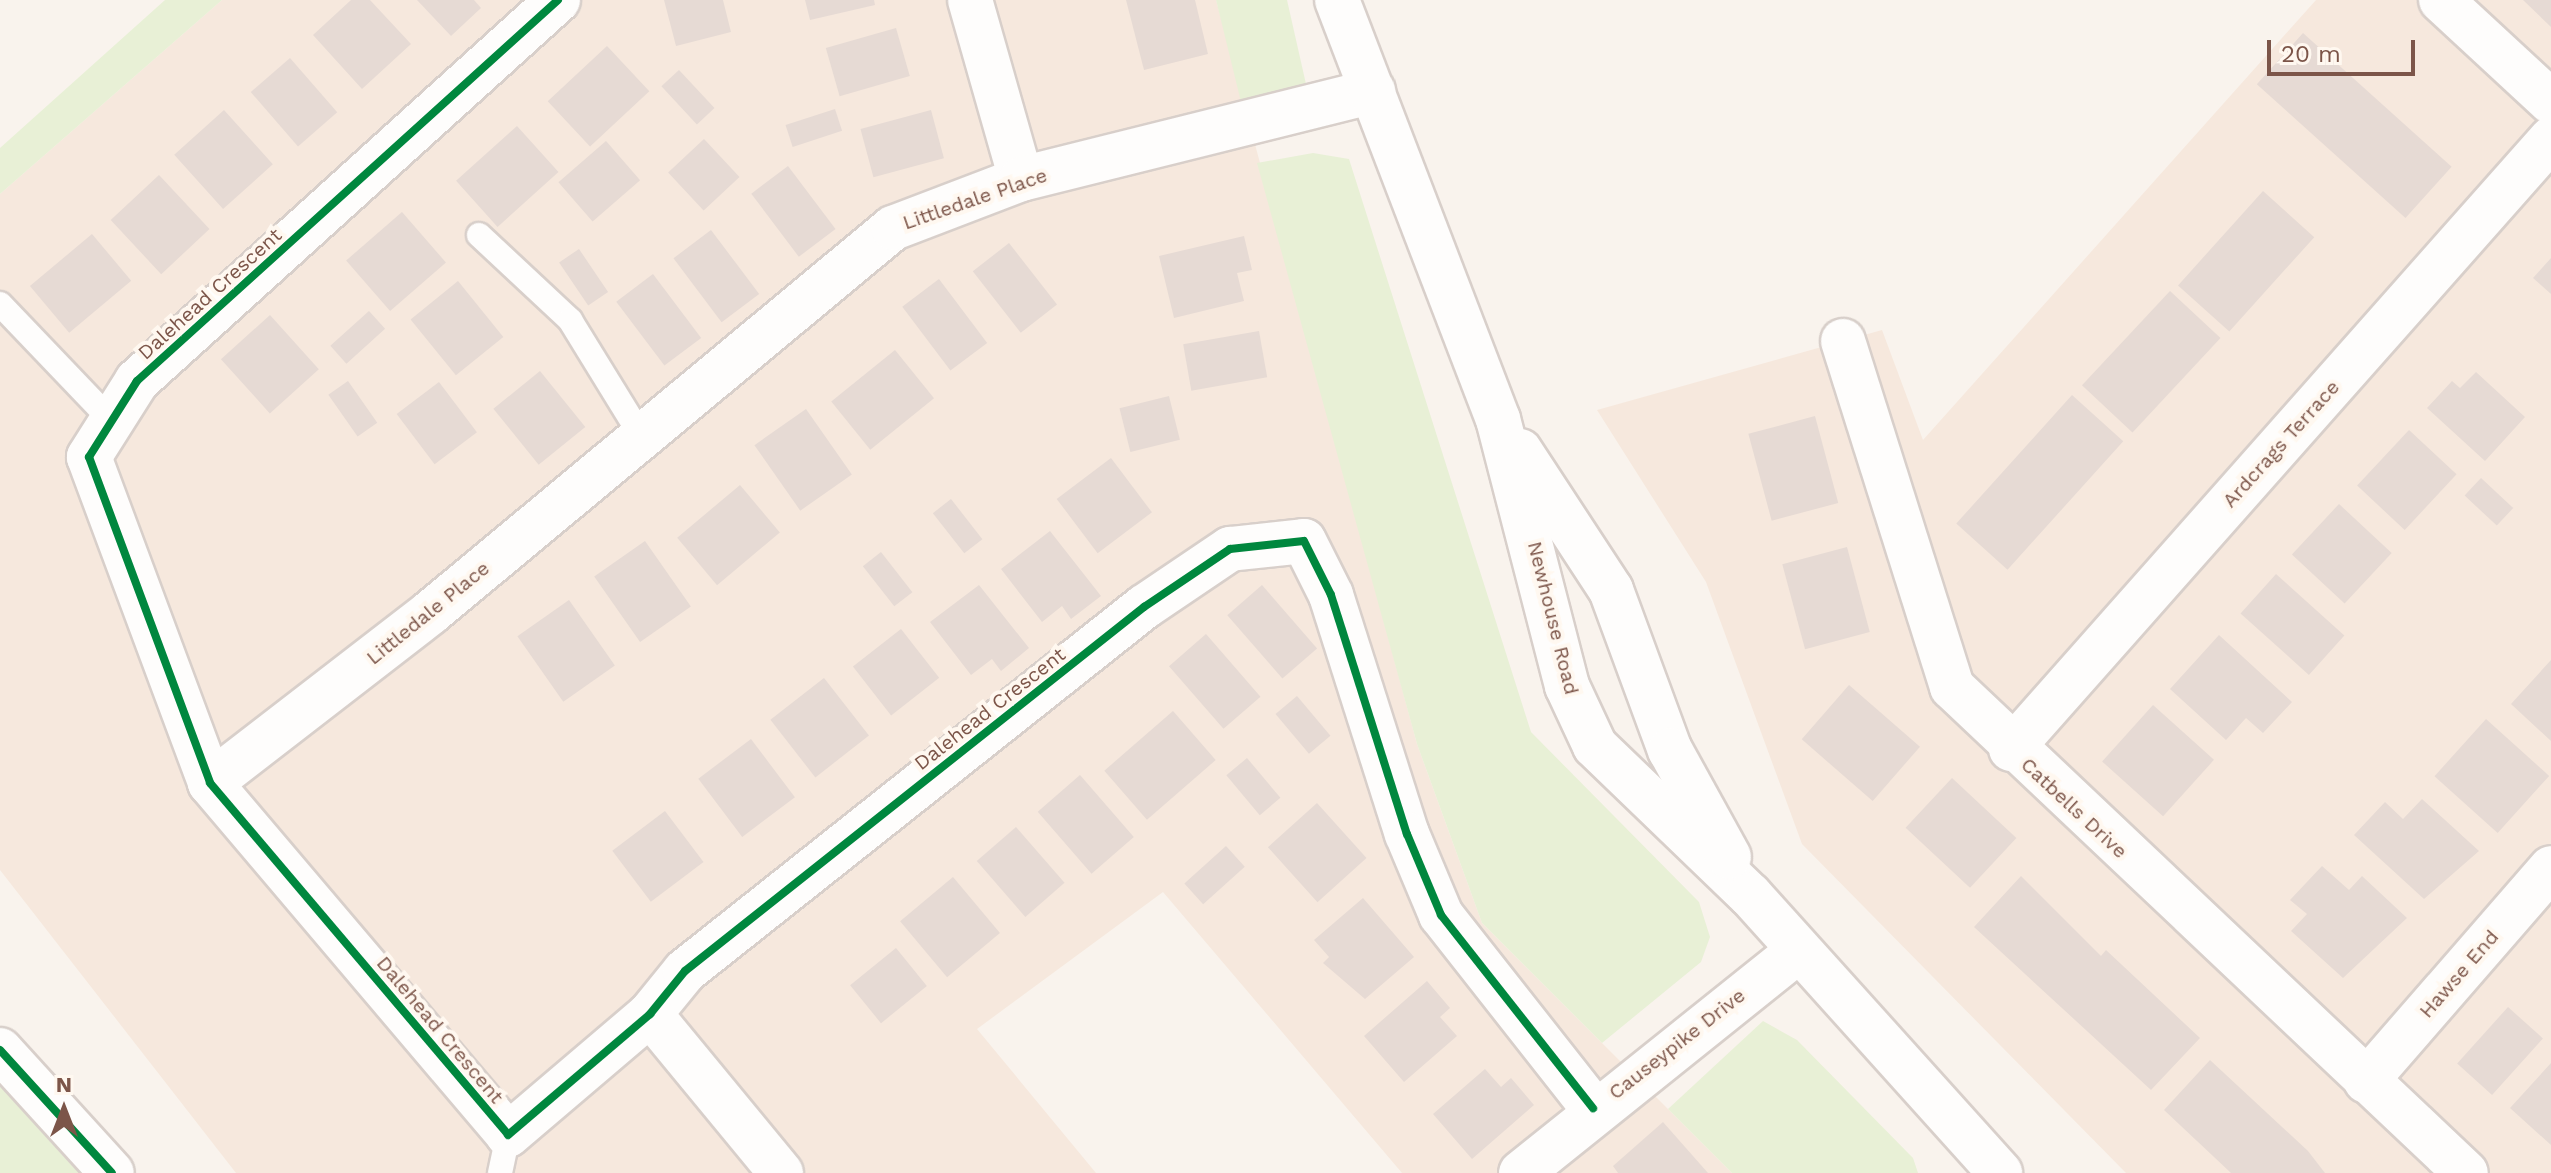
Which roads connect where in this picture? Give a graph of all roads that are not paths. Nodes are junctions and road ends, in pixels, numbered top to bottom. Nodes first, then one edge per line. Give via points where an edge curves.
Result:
1 (558, 0) edge
2 (970, 0) edge
3 (1337, 0) edge
4 (2441, 0) edge
5 (1373, 91) junction
6 (2551, 102) edge
7 (2551, 139) edge
8 (1021, 179) junction
9 (479, 235) dead end
10 (0, 304) edge
11 (1843, 341) dead end
12 (1498, 419) junction
13 (112, 421) junction
14 (642, 437) junction
15 (2011, 749) junction
16 (210, 783) junction
17 (2551, 868) edge
18 (1750, 895) junction
19 (1799, 950) junction
20 (650, 1014) junction
21 (0, 1050) edge
22 (2366, 1081) junction
23 (1593, 1108) junction
24 (504, 1154) edge
25 (2462, 1172) edge
26 (112, 1173) edge
27 (781, 1173) edge
28 (1521, 1173) edge
29 (2000, 1173) edge

1 - 13 street, Dalehead Crescent via 137,381
2 - 8 street
3 - 5 street, Newhouse Road
4 - 6 street
5 - 8 street, Littledale Place
5 - 12 street, Newhouse Road
7 - 15 street, Ardcrags Terrace
8 - 14 street, Littledale Place via 893,228
9 - 14 lane via 570,320
10 - 13 lane
11 - 15 street, Catbells Drive via 1952,687
12 - 18 street, Newhouse Road via 1611,590 1670,750
12 - 18 street, Newhouse Road via 1580,720 1595,746
13 - 16 street, Dalehead Crescent via 89,457
14 - 16 street, Littledale Place
15 - 22 street, Catbells Drive
16 - 24 street, Dalehead Crescent
17 - 22 street, Hawse End
18 - 19 street, Newhouse Road
19 - 23 street, Causeypike Drive
19 - 29 street, Newhouse Road
20 - 23 street, Dalehead Crescent via 685,971 1144,607 1230,549 1304,541 1331,595 1407,834 1441,915
20 - 24 street, Dalehead Crescent
20 - 27 street
21 - 26 street
22 - 25 street, Catbells Drive
23 - 28 street, Causeypike Drive

